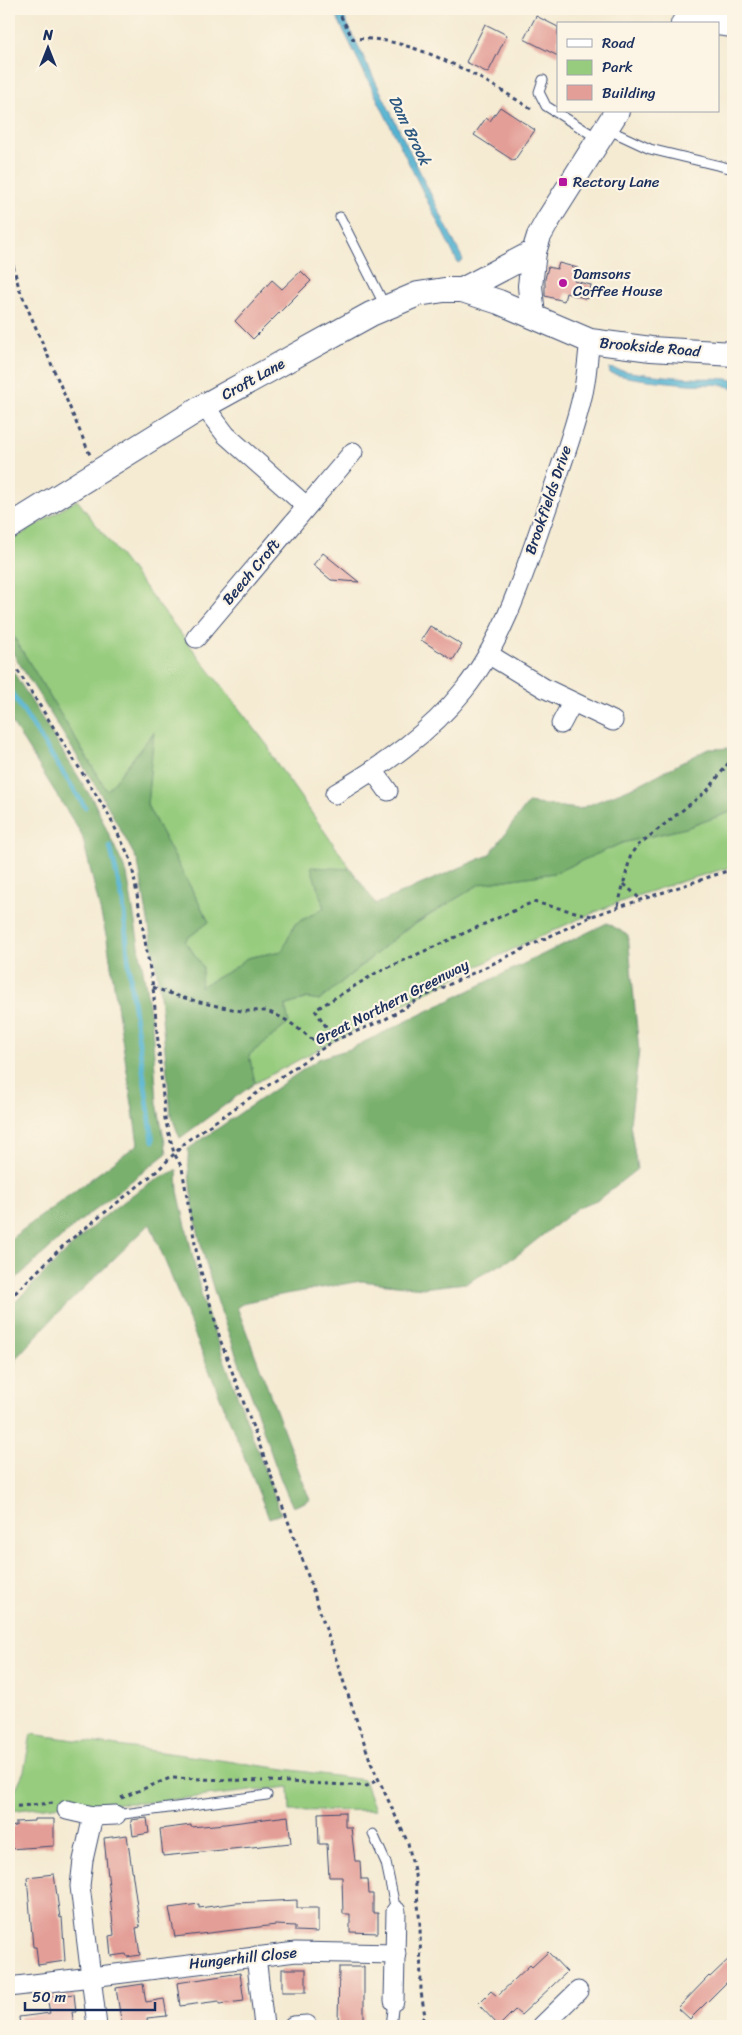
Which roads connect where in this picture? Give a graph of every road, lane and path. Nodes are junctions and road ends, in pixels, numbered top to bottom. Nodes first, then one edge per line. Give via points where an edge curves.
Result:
1 (337, 9) edge
2 (685, 9) edge
3 (728, 9) edge
4 (733, 21) edge
5 (678, 22) edge
6 (688, 22) edge
7 (710, 22) edge
8 (720, 23) edge
9 (733, 25) edge
10 (543, 80) dead end
11 (557, 110) edge
12 (565, 112) edge
13 (537, 113) dead end
14 (608, 126) edge
15 (733, 169) edge
16 (340, 217) dead end
17 (9, 250) edge
18 (534, 252) junction
19 (462, 290) junction
20 (386, 308) junction
21 (524, 312) junction
22 (590, 341) junction
23 (733, 354) edge
24 (204, 406) junction
25 (353, 452) dead end
26 (99, 471) junction
27 (306, 506) junction
28 (9, 527) edge
29 (196, 638) dead end
30 (488, 654) junction
31 (9, 657) edge
32 (572, 703) junction
33 (613, 721) dead end
34 (562, 724) dead end
35 (733, 758) edge
36 (373, 770) junction
37 (388, 791) dead end
38 (335, 794) dead end
39 (733, 869) edge
40 (624, 884) junction
41 (639, 898) junction
42 (618, 907) junction
43 (592, 916) junction
44 (153, 986) junction
45 (335, 1040) junction
46 (323, 1048) junction
47 (174, 1153) junction
48 (9, 1299) edge
49 (379, 1779) junction
50 (267, 1796) dead end
51 (117, 1806) junction
52 (9, 1807) edge
53 (62, 1807) joint
54 (93, 1816) junction
55 (373, 1834) dead end
56 (396, 1910) joint
57 (396, 1954) junction
58 (256, 1956) junction
59 (91, 1976) junction
60 (9, 1987) edge
61 (578, 1991) dead end
62 (394, 2001) joint
63 (97, 2026) edge
64 (264, 2026) edge
65 (391, 2026) edge
66 (416, 2026) edge
67 (542, 2026) edge

1 - 13 path via 353,39 393,41 465,69
2 - 5 street
3 - 4 street
6 - 7 street
8 - 9 street
10 - 11 lane via 539,92 546,106
12 - 14 lane
14 - 15 lane via 650,149
14 - 18 street via 548,220
16 - 20 lane
17 - 26 path via 19,288
18 - 19 street
18 - 21 street
19 - 20 street, Croft Lane via 418,294
19 - 21 street, Croft Lane
20 - 24 street, Croft Lane
21 - 22 street, Brookside Road
22 - 23 street, Brookside Road
22 - 30 street, Brookfields Drive via 583,396 576,420 524,569
24 - 26 street, Croft Lane
24 - 27 street via 226,435
25 - 27 street, Beech Croft
26 - 28 street, Croft Lane
27 - 29 street, Beech Croft
30 - 32 street
30 - 36 street, Brookfields Drive via 443,714
31 - 44 path via 108,812 131,860
32 - 33 street
32 - 34 street
35 - 40 path via 708,790 637,846
36 - 37 street
36 - 38 street, Brookfields Drive
39 - 41 path, Great Northern Greenway
40 - 41 path
40 - 42 path
41 - 42 path, Great Northern Greenway
42 - 43 path, Great Northern Greenway
43 - 45 path, Great Northern Greenway via 420,999 384,1020
43 - 45 path via 533,902 376,972 314,1010
44 - 46 path via 176,996 216,1006 267,1011 294,1025
44 - 47 path via 165,1119
45 - 46 path, Great Northern Greenway
46 - 47 path, Great Northern Greenway via 188,1140
47 - 48 path, Great Northern Greenway via 157,1171 64,1245
47 - 49 path via 182,1168 198,1260 221,1342 303,1561
49 - 51 path via 367,1786 170,1778
49 - 66 path via 408,1842 415,1875 420,1924 420,1992 426,2016
50 - 51 lane
51 - 54 street
52 - 53 path via 42,1802
53 - 54 street
54 - 59 street via 80,1886
55 - 56 lane via 386,1863
56 - 57 street
57 - 58 street, Hungerhill Close via 296,1952
57 - 62 street
58 - 59 street, Hungerhill Close
58 - 64 street
59 - 60 street, Hungerhill Close
59 - 63 street
61 - 67 street
62 - 65 lane

